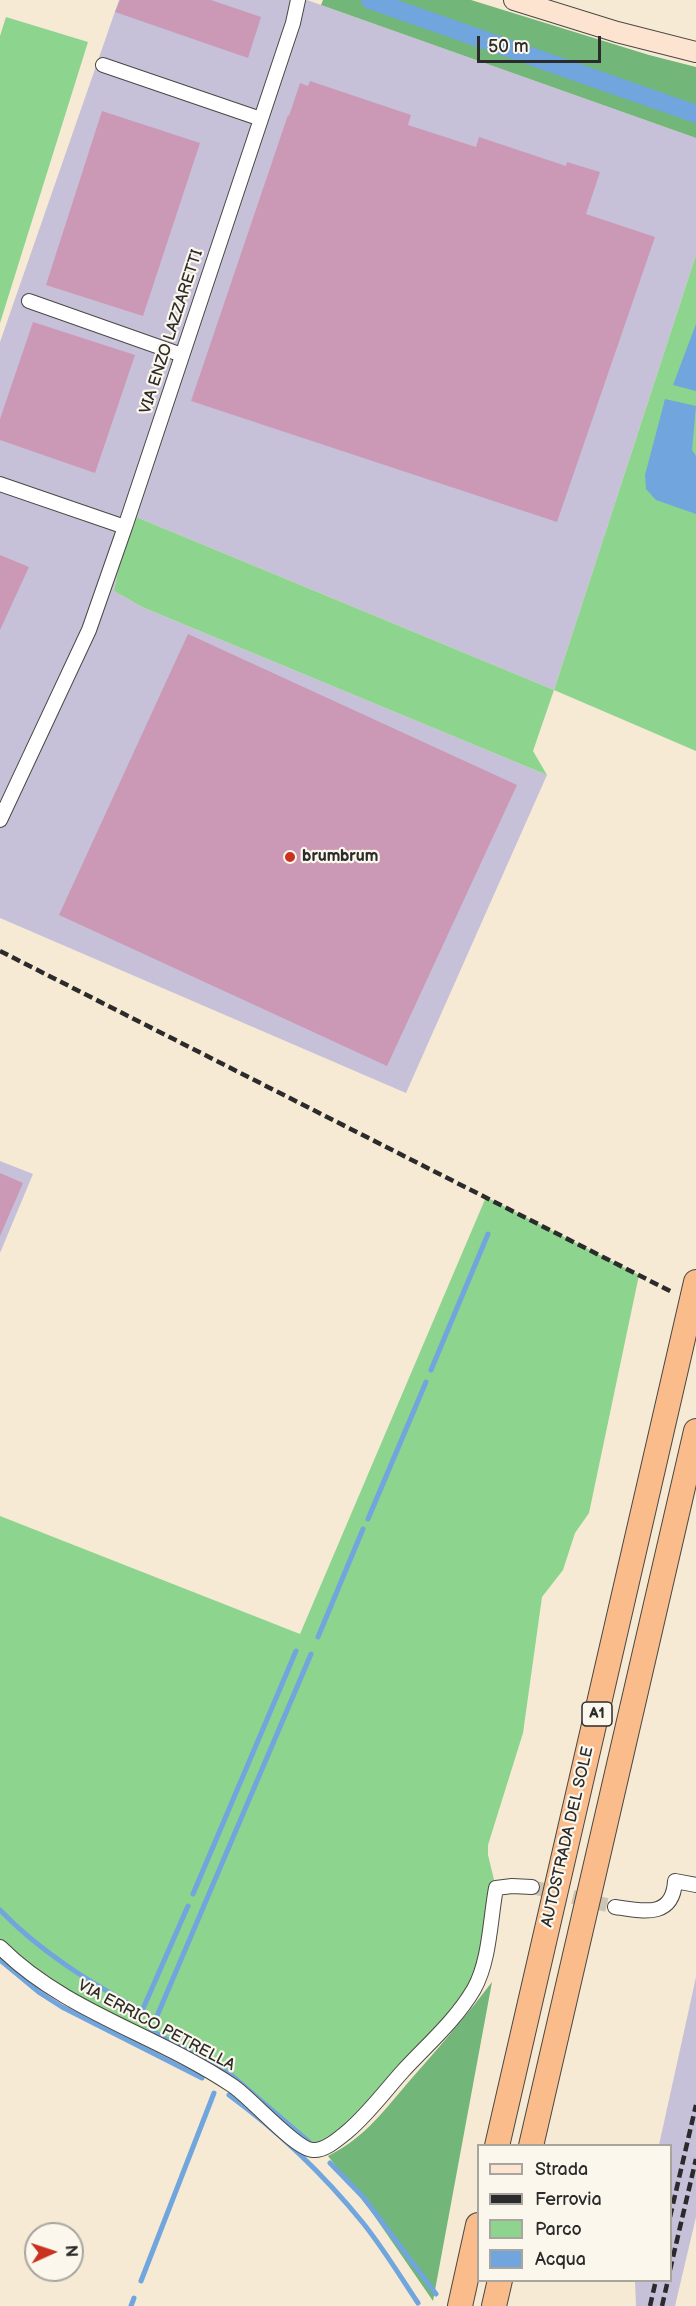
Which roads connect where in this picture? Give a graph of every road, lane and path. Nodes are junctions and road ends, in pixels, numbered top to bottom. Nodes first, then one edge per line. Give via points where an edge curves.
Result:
1 (288, 0) edge
2 (300, 0) edge
3 (514, 0) edge
4 (293, 22) junction
5 (696, 52) edge
6 (103, 65) dead end
7 (261, 119) junction
8 (28, 301) dead end
9 (182, 355) junction
10 (0, 484) edge
11 (125, 527) junction
12 (0, 820) edge
13 (696, 1282) edge
14 (696, 1431) edge
15 (696, 1885) edge
16 (532, 1887) tunnel mouth
17 (615, 1907) tunnel mouth
18 (0, 1947) edge
19 (497, 2144) edge
20 (531, 2144) edge
21 (477, 2230) edge
22 (500, 2282) edge
23 (460, 2306) edge
24 (494, 2306) edge

1 - 4 street
2 - 4 street, VIA ENZO LAZZARETTI
3 - 5 street
4 - 7 street, VIA ENZO LAZZARETTI
6 - 7 street
7 - 9 street, VIA ENZO LAZZARETTI
8 - 9 street
9 - 11 street, VIA ENZO LAZZARETTI
10 - 11 street
11 - 12 street, VIA ENZO LAZZARETTI via 88,630
13 - 19 highway, AUTOSTRADA DEL SOLE / A1
14 - 20 highway, AUTOSTRADA DEL SOLE / A1
15 - 17 street via 675,1881 672,1897 659,1909 648,1912
16 - 18 street, VIA ERRICO PETRELLA via 496,1888 485,1959 465,2002 361,2119 315,2151 301,2148 230,2084 56,1992
21 - 23 highway
22 - 24 highway

